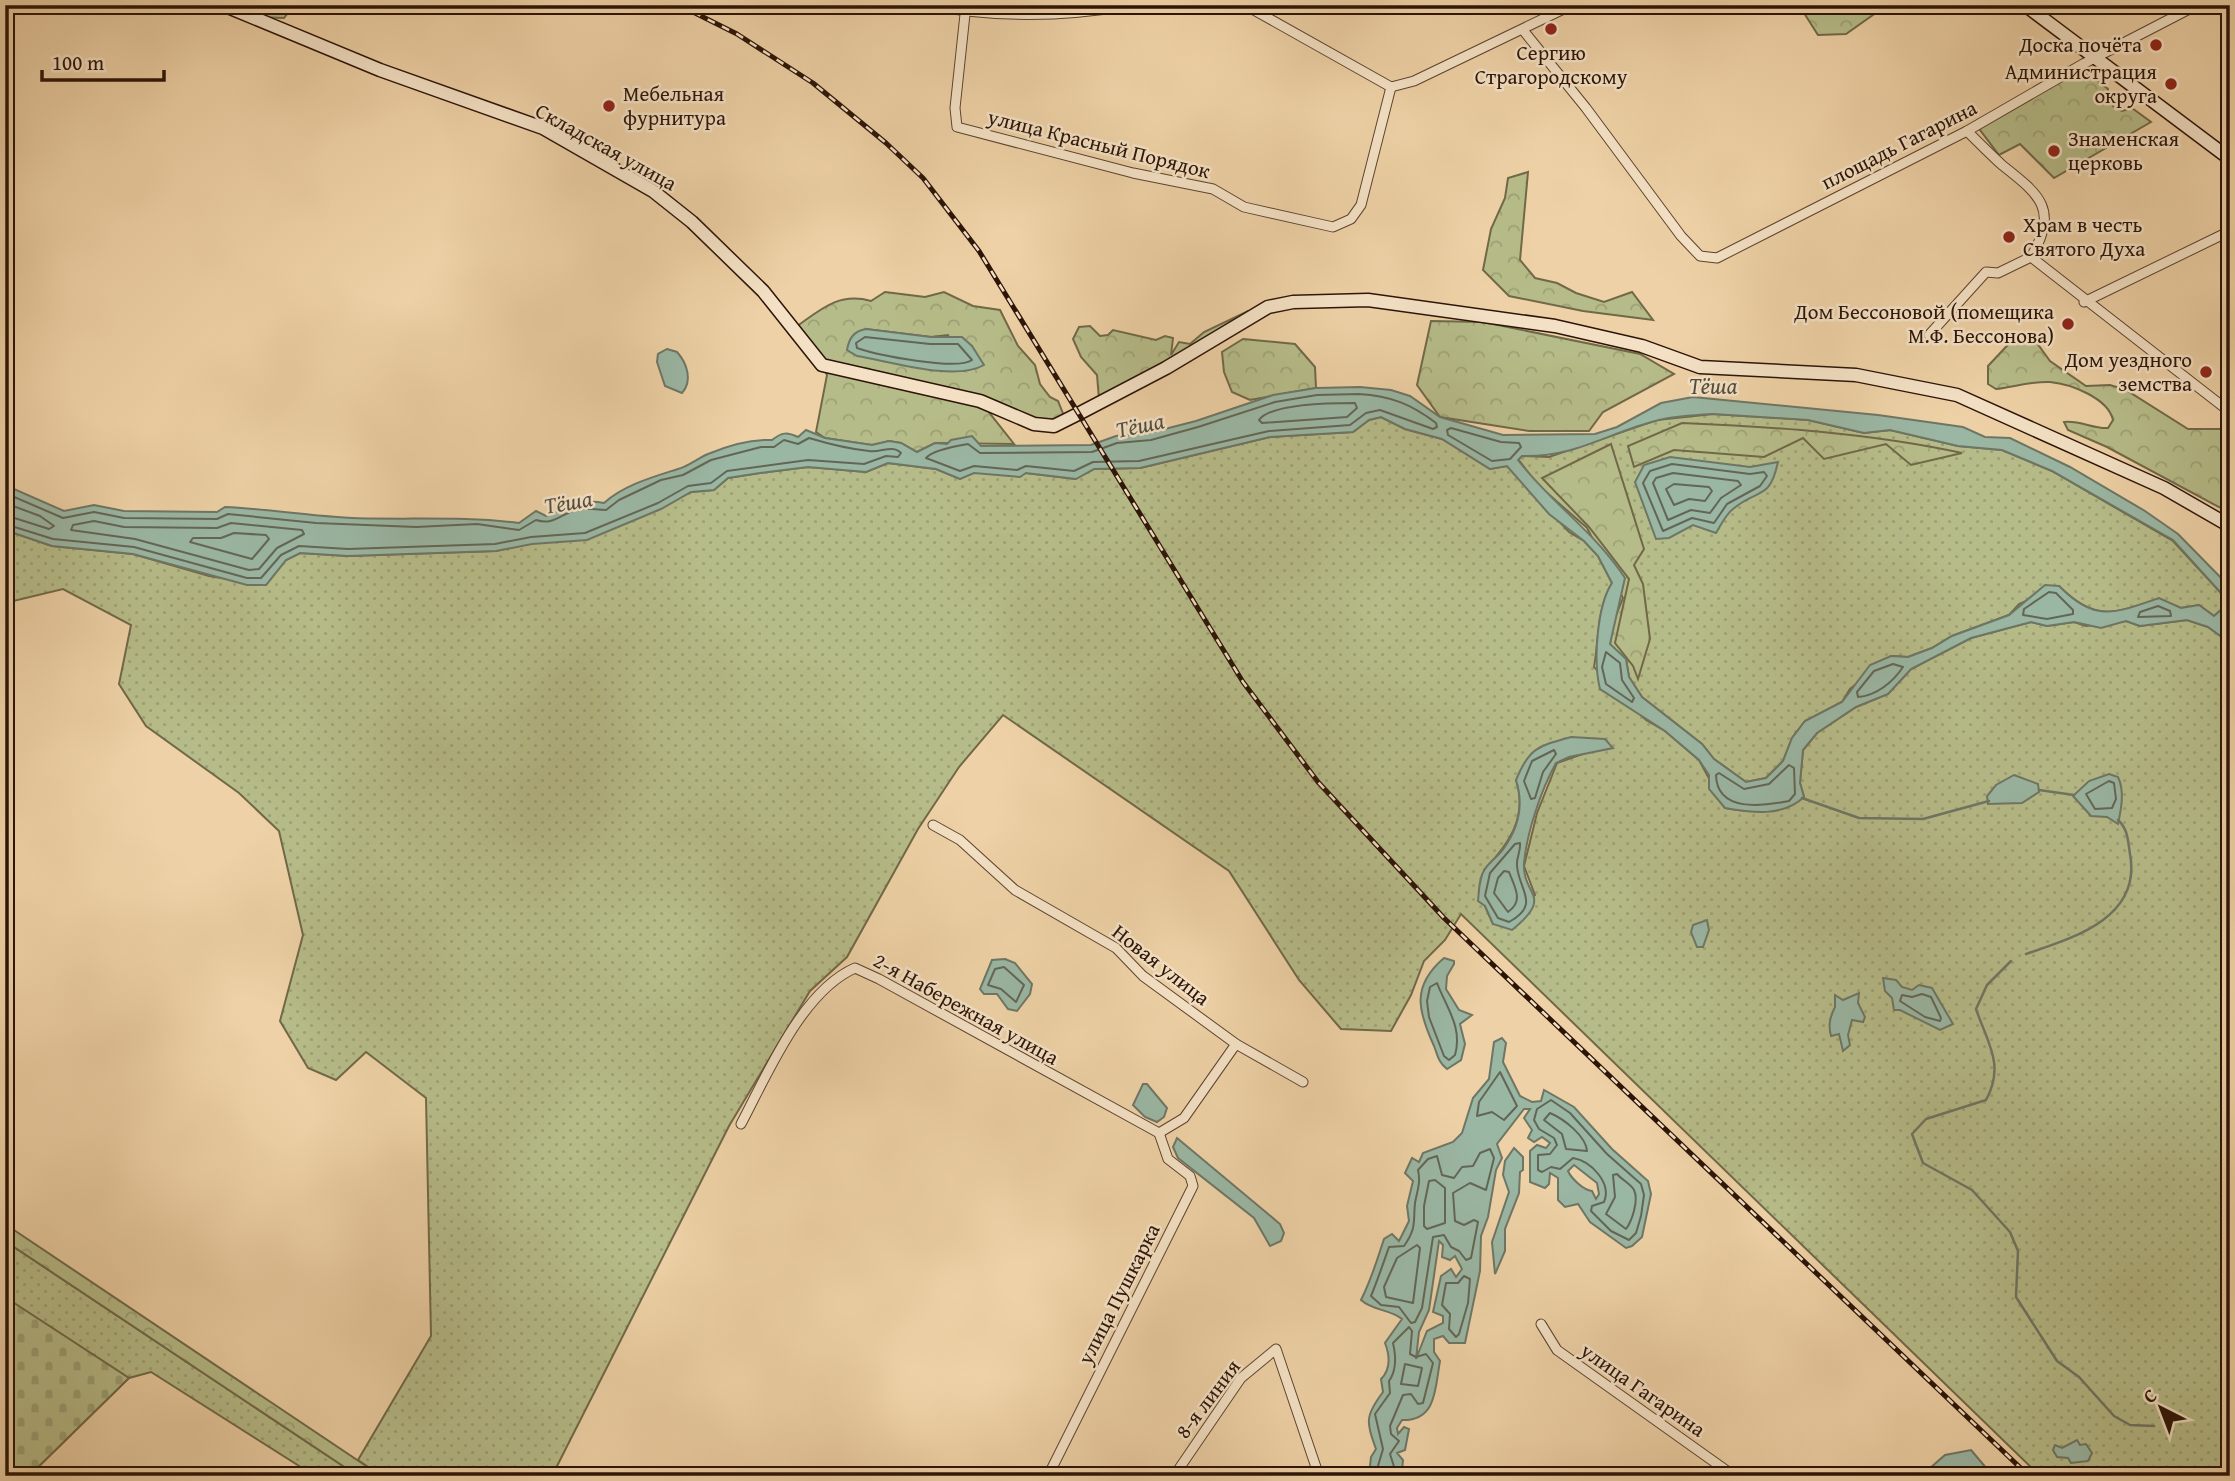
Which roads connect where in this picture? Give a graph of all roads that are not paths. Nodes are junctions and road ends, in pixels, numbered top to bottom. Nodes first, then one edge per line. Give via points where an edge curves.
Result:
1 (223, 5) edge
2 (929, 5) edge
3 (1131, 5) edge
4 (1245, 5) edge
5 (1572, 5) edge
6 (2025, 5) edge
7 (2197, 5) edge
8 (966, 9) edge
9 (1522, 30) junction
10 (2094, 59) junction
11 (1391, 87) junction
12 (1967, 131) junction
13 (2230, 159) edge
14 (2230, 231) edge
15 (2031, 257) junction
16 (2084, 302) junction
17 (1928, 335) dead end
18 (2229, 409) edge
19 (2230, 526) edge
20 (933, 825) dead end
21 (1236, 1044) junction
22 (1303, 1082) dead end
23 (741, 1124) dead end
24 (1159, 1133) junction
25 (1541, 1324) dead end
26 (1051, 1474) edge
27 (1174, 1476) edge
28 (1319, 1476) edge
29 (1734, 1476) edge

1 - 19 street, Складская улица via 380,70 543,128 653,191 763,291 822,365 980,401 1034,424 1054,426 1080,414 1268,307 1368,300 1555,326 1642,346 1700,367 1856,375 1957,395 2164,488
2 - 8 street
3 - 8 street via 1088,13 979,15
4 - 11 street
5 - 9 street
6 - 10 street
7 - 10 street, площадь Гагарина
8 - 11 street, улица Красный Порядок via 957,127 1213,189 1244,207 1333,227 1351,219 1361,205
9 - 11 street via 1414,81
9 - 12 street, площадь Гагарина via 1700,256 1717,258
10 - 12 street, площадь Гагарина
10 - 13 street
12 - 15 street via 2038,194 2045,209 2045,225
14 - 16 street
15 - 16 street
15 - 17 street via 1998,273 1986,272
16 - 18 street
20 - 21 street, Новая улица via 960,840 1015,890 1116,948 1143,976
21 - 22 street, Новая улица
21 - 24 street via 1184,1118
23 - 24 street, 2-я Набережная улица via 796,1025 842,974 855,968
24 - 26 street, улица Пушкарка via 1168,1159 1190,1176 1193,1186
25 - 29 street, улица Гагарина via 1557,1350
27 - 28 street, 8-я линия via 1241,1378 1276,1349

